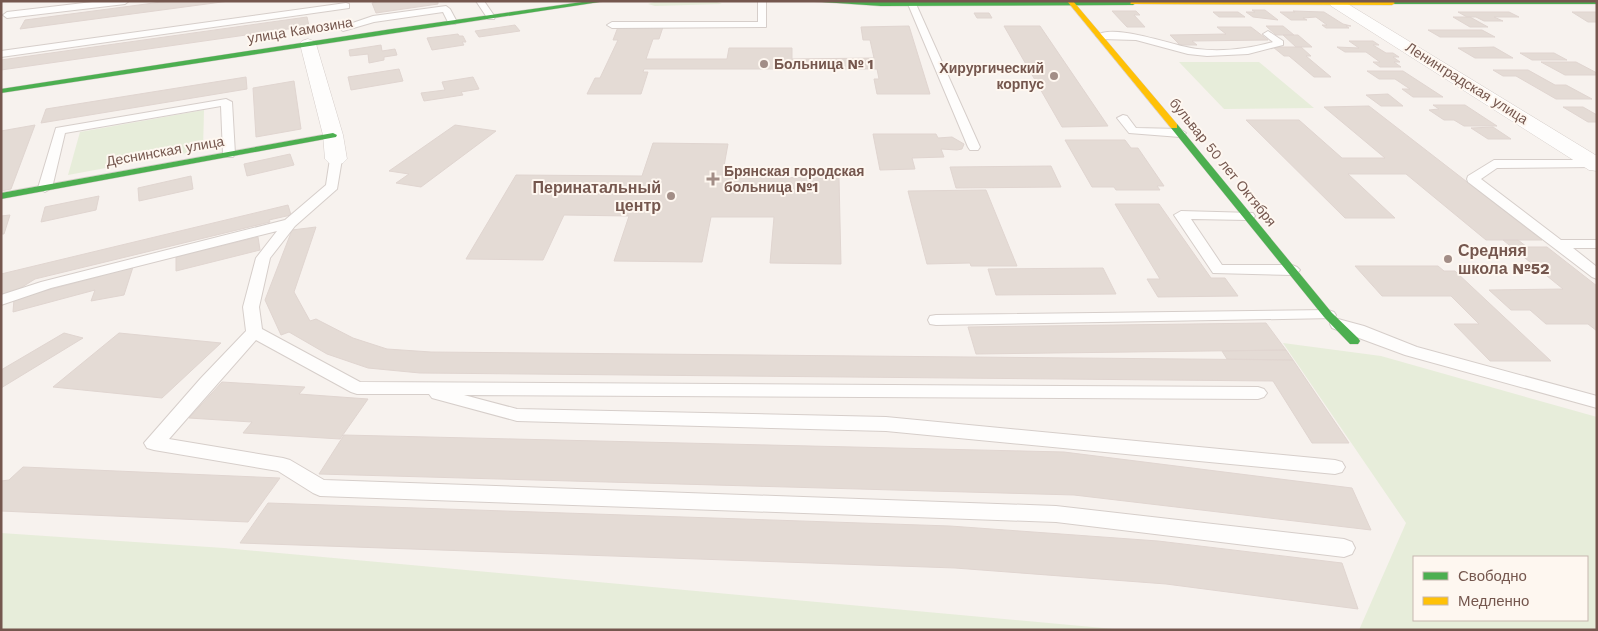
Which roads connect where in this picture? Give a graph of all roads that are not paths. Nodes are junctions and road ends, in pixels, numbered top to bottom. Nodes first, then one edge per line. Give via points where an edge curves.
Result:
1 (126, 1) edge
2 (480, 1) edge
3 (603, 1) edge
4 (762, 1) edge
5 (810, 1) edge
6 (993, 2) edge
7 (1071, 2) edge
8 (1149, 2) edge
9 (1274, 2) edge
10 (1335, 2) edge
11 (1597, 2) edge
12 (349, 4) edge
13 (912, 4) junction
14 (9, 8) edge
15 (491, 16) junction
16 (1, 25) edge
17 (612, 25) dead end
18 (344, 33) junction
19 (1268, 34) dead end
20 (1101, 36) junction
21 (308, 44) junction
22 (1, 54) edge
23 (1, 91) edge
24 (1123, 118) dead end
25 (1180, 133) junction
26 (333, 135) junction
27 (974, 147) dead end
28 (229, 154) junction
29 (336, 159) joint
30 (1595, 164) edge
31 (44, 188) junction
32 (1, 196) edge
33 (1248, 216) junction
34 (290, 223) junction
35 (1557, 244) junction
36 (1597, 244) edge
37 (1292, 270) junction
38 (1597, 274) edge
39 (1, 300) edge
40 (936, 320) dead end
41 (1333, 320) junction
42 (254, 332) junction
43 (1354, 341) dead end
44 (414, 388) junction
45 (1258, 393) dead end
46 (1597, 402) edge
47 (1335, 467) dead end
48 (1344, 548) dead end

1 - 14 lane
2 - 15 lane
3 - 15 street, улица Камозина
4 - 17 lane via 763,25
5 - 13 street
6 - 7 street
6 - 13 street
7 - 8 street
7 - 20 street, бульвар 50 лет Октября
8 - 9 street
9 - 10 street
10 - 11 street
10 - 30 street, Ленинградская улица
12 - 18 lane via 340,13
12 - 22 lane
13 - 27 lane
14 - 16 lane
15 - 18 street, улица Камозина
18 - 21 street, улица Камозина
19 - 20 lane via 1280,43 1254,51 1231,53 1196,52 1134,37
20 - 25 street, бульвар 50 лет Октября
21 - 23 street, улица Камозина
21 - 26 street
24 - 25 lane via 1133,131
25 - 33 street, бульвар 50 лет Октября
26 - 28 street, Деснинская улица
26 - 29 street
28 - 31 street, Деснинская улица
28 - 31 lane via 226,102 60,130
29 - 34 lane via 332,186
30 - 35 lane via 1494,164 1473,179
31 - 32 street, Деснинская улица
33 - 37 street, бульвар 50 лет Октября
33 - 37 lane via 1181,215 1218,270
34 - 39 lane via 46,285
34 - 42 lane via 263,258 251,308
35 - 36 lane
35 - 38 lane
37 - 41 street, бульвар 50 лет Октября
40 - 41 lane
41 - 43 street, бульвар 50 лет Октября
41 - 46 lane via 1411,351
42 - 44 lane via 357,388
42 - 48 lane via 154,443 283,465 320,488 1056,514
44 - 45 lane
44 - 47 lane via 517,415 886,424

